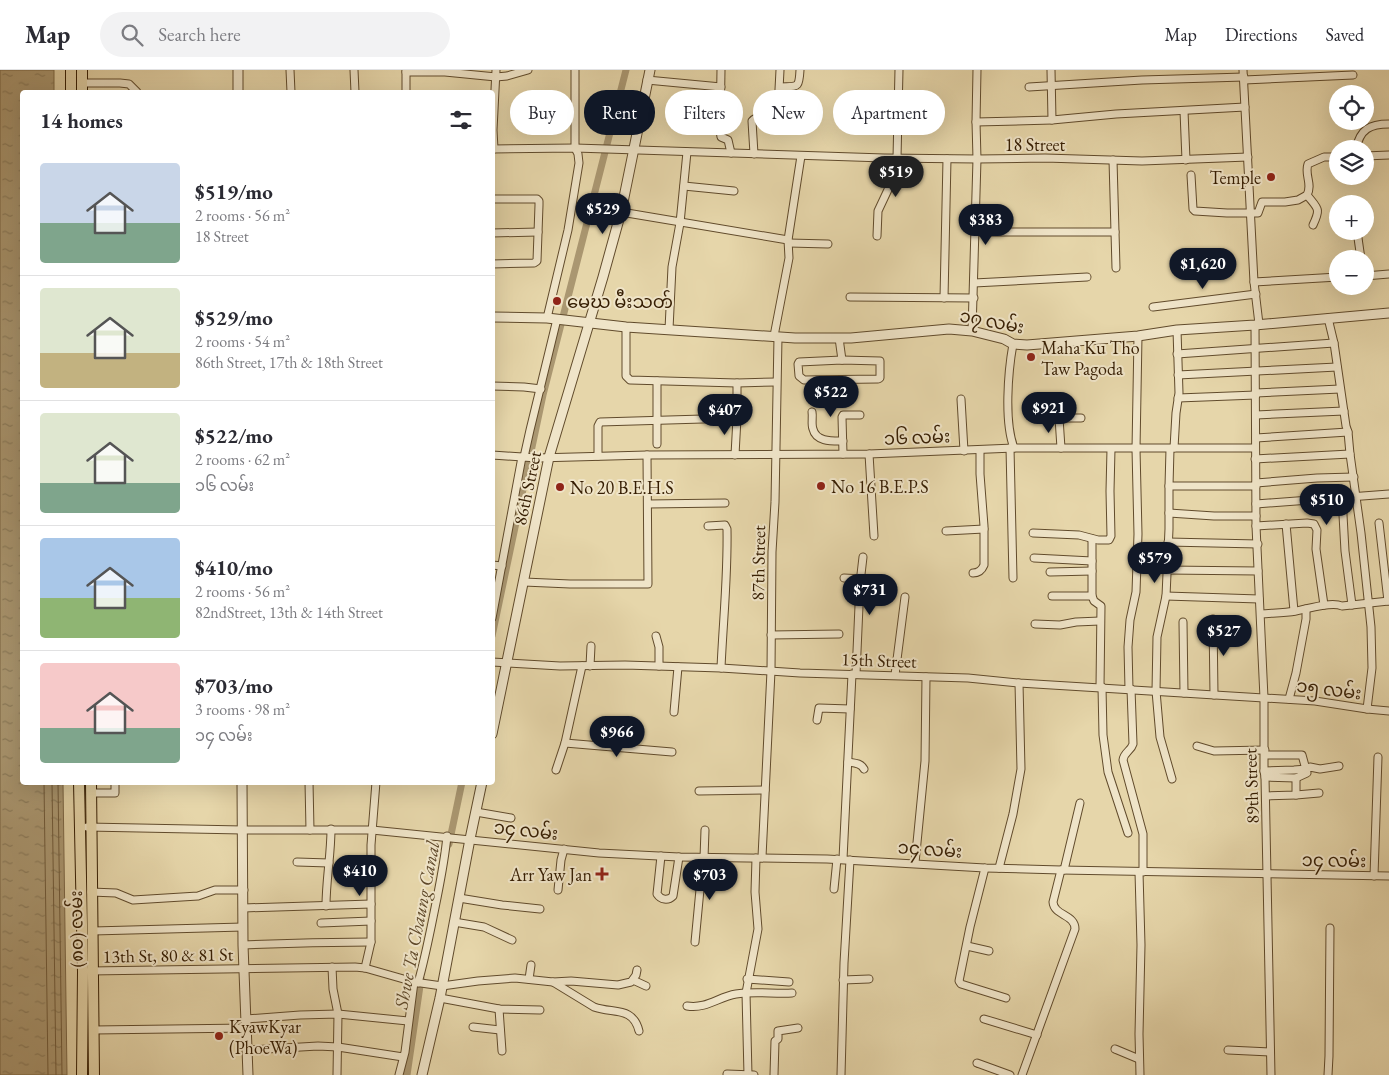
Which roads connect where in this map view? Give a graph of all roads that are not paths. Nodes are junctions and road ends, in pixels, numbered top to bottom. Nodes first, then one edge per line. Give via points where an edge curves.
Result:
1 (71, 70) edge
2 (82, 70) edge
3 (238, 70) edge
4 (290, 70) edge
5 (354, 70) edge
6 (528, 70) edge
7 (575, 70) edge
8 (650, 70) edge
9 (721, 70) edge
10 (780, 70) edge
11 (800, 70) edge
12 (899, 70) edge
13 (976, 70) edge
14 (1051, 70) edge
15 (406, 71) edge
16 (496, 73) edge
17 (1353, 75) dead end
18 (1244, 76) edge
19 (647, 80) junction
20 (1051, 86) junction
21 (721, 87) junction
22 (780, 87) junction
23 (1029, 87) dead end
24 (82, 88) edge
25 (71, 90) edge
26 (135, 90) edge
27 (238, 90) edge
28 (291, 90) edge
29 (355, 90) edge
30 (406, 90) edge
31 (495, 92) edge
32 (1246, 107) junction
33 (1184, 111) junction
34 (1052, 120) junction
35 (976, 122) junction
36 (1389, 124) edge
37 (1359, 140) edge
38 (575, 148) junction
39 (495, 149) edge
40 (632, 151) junction
41 (687, 152) junction
42 (731, 153) junction
43 (754, 154) junction
44 (1389, 155) edge
45 (801, 156) junction
46 (1374, 156) edge
47 (897, 158) junction
48 (1248, 158) junction
49 (1329, 158) edge
50 (947, 159) junction
51 (977, 159) junction
52 (1113, 160) junction
53 (1186, 160) junction
54 (1191, 174) dead end
55 (684, 186) junction
56 (734, 191) dead end
57 (1307, 194) junction
58 (495, 199) edge
59 (621, 212) junction
60 (1251, 214) junction
61 (680, 223) junction
62 (1313, 225) dead end
63 (495, 232) edge
64 (538, 232) junction
65 (975, 232) junction
66 (1115, 232) junction
67 (877, 236) dead end
68 (789, 242) junction
69 (828, 244) dead end
70 (495, 264) edge
71 (1116, 268) dead end
72 (1389, 274) edge
73 (1374, 275) edge
74 (1087, 277) dead end
75 (1329, 278) edge
76 (1254, 282) junction
77 (974, 283) junction
78 (1256, 294) junction
79 (850, 297) dead end
80 (944, 298) junction
81 (974, 298) junction
82 (1153, 307) dead end
83 (1389, 313) edge
84 (495, 317) edge
85 (547, 318) junction
86 (1328, 318) junction
87 (557, 319) junction
88 (589, 323) junction
89 (1257, 325) junction
90 (626, 327) junction
91 (669, 329) junction
92 (1177, 330) junction
93 (972, 331) junction
94 (776, 336) junction
95 (1138, 336) junction
96 (839, 338) junction
97 (1334, 343) junction
98 (1012, 344) junction
99 (1255, 349) junction
100 (1177, 354) junction
101 (842, 360) junction
102 (1337, 367) junction
103 (1255, 372) junction
104 (1178, 376) junction
105 (657, 381) junction
106 (776, 382) junction
107 (737, 383) junction
108 (495, 386) edge
109 (1340, 389) junction
110 (540, 390) junction
111 (1256, 394) junction
112 (1178, 398) junction
113 (961, 399) dead end
114 (1344, 411) junction
115 (812, 412) dead end
116 (860, 415) dead end
117 (1256, 415) junction
118 (737, 418) junction
119 (1035, 418) dead end
120 (1059, 418) junction
121 (1081, 418) dead end
122 (657, 420) junction
123 (1348, 432) junction
124 (1256, 438) junction
125 (842, 441) junction
126 (657, 444) dead end
127 (1012, 448) junction
128 (1061, 448) junction
129 (1255, 448) junction
130 (1111, 449) junction
131 (1136, 449) junction
132 (1172, 449) junction
133 (964, 450) junction
134 (980, 450) junction
135 (843, 454) junction
136 (869, 454) junction
137 (1350, 454) junction
138 (495, 455) edge
139 (647, 455) junction
140 (735, 455) junction
141 (775, 455) junction
142 (598, 456) junction
143 (525, 457) junction
144 (549, 457) junction
145 (1256, 459) junction
146 (1354, 477) junction
147 (1256, 484) junction
148 (1169, 486) junction
149 (1389, 494) edge
150 (1356, 496) junction
151 (1342, 497) junction
152 (725, 503) dead end
153 (648, 504) junction
154 (1256, 504) junction
155 (1169, 513) junction
156 (1256, 516) junction
157 (1379, 523) dead end
158 (1286, 524) junction
159 (708, 526) dead end
160 (1256, 526) junction
161 (984, 529) junction
162 (946, 531) dead end
163 (1033, 533) dead end
164 (874, 536) dead end
165 (1092, 539) junction
166 (1168, 542) junction
167 (1258, 544) junction
168 (863, 557) dead end
169 (1034, 558) dead end
170 (1092, 561) junction
171 (495, 565) edge
172 (502, 566) junction
173 (1167, 570) junction
174 (1092, 571) junction
175 (1258, 571) junction
176 (1050, 572) dead end
177 (973, 573) dead end
178 (844, 578) dead end
179 (1014, 578) dead end
180 (861, 581) junction
181 (524, 582) junction
182 (873, 583) dead end
183 (1052, 596) dead end
184 (1092, 596) junction
185 (1166, 596) junction
186 (905, 598) dead end
187 (1259, 599) junction
188 (1388, 601) edge
189 (495, 602) edge
190 (1369, 603) junction
191 (1324, 605) junction
192 (1352, 606) junction
193 (1306, 609) junction
194 (1294, 611) junction
195 (1261, 614) junction
196 (1212, 619) dead end
197 (1100, 621) junction
198 (1183, 622) dead end
199 (1035, 624) dead end
200 (839, 634) dead end
201 (771, 635) junction
202 (656, 636) dead end
203 (591, 646) dead end
204 (495, 662) edge
205 (508, 664) junction
206 (586, 666) junction
207 (659, 666) junction
208 (678, 667) junction
209 (721, 668) junction
210 (771, 671) junction
211 (854, 674) junction
212 (894, 675) junction
213 (926, 677) junction
214 (1019, 683) junction
215 (1101, 687) junction
216 (1130, 689) junction
217 (1156, 691) junction
218 (1184, 693) junction
219 (1214, 695) junction
220 (1264, 698) junction
221 (1289, 699) junction
222 (850, 709) junction
223 (1367, 709) junction
224 (1389, 711) edge
225 (674, 712) dead end
226 (817, 720) dead end
227 (495, 721) edge
228 (565, 743) junction
229 (1197, 746) dead end
230 (672, 752) dead end
231 (1265, 752) junction
232 (1378, 757) dead end
233 (848, 762) junction
234 (1339, 766) dead end
235 (864, 769) dead end
236 (1306, 769) junction
237 (556, 770) dead end
238 (1265, 774) junction
239 (1296, 778) junction
240 (1172, 779) dead end
241 (79, 785) edge
242 (116, 785) edge
243 (242, 785) edge
244 (309, 785) edge
245 (376, 785) edge
246 (481, 785) edge
247 (91, 788) edge
248 (765, 790) junction
249 (698, 791) dead end
250 (1318, 793) dead end
251 (1296, 795) junction
252 (1266, 796) junction
253 (1080, 803) dead end
254 (476, 812) junction
255 (510, 818) dead end
256 (80, 827) junction
257 (91, 827) junction
258 (331, 829) junction
259 (244, 830) junction
260 (310, 830) junction
261 (372, 830) junction
262 (705, 830) dead end
263 (1128, 833) dead end
264 (447, 836) junction
265 (470, 839) junction
266 (564, 850) junction
267 (661, 856) junction
268 (679, 857) junction
269 (703, 858) junction
270 (759, 858) junction
271 (843, 859) junction
272 (297, 862) dead end
273 (328, 863) junction
274 (915, 863) junction
275 (985, 868) junction
276 (999, 868) junction
277 (1062, 870) junction
278 (1141, 872) junction
279 (1268, 874) junction
280 (1374, 876) junction
281 (1389, 876) edge
282 (834, 889) dead end
283 (244, 890) junction
284 (558, 890) dead end
285 (91, 892) junction
286 (459, 898) junction
287 (370, 904) junction
288 (326, 906) junction
289 (244, 908) junction
290 (540, 909) dead end
291 (371, 920) junction
292 (454, 922) junction
293 (320, 923) dead end
294 (243, 927) junction
295 (1330, 928) dead end
296 (93, 931) junction
297 (512, 940) dead end
298 (371, 942) junction
299 (695, 942) dead end
300 (243, 945) junction
301 (967, 946) junction
302 (989, 951) dead end
303 (531, 965) dead end
304 (332, 967) junction
305 (244, 968) junction
306 (365, 968) junction
307 (637, 970) dead end
308 (93, 971) junction
309 (82, 972) junction
310 (747, 979) junction
311 (869, 979) dead end
312 (529, 980) junction
313 (633, 980) junction
314 (843, 980) junction
315 (416, 982) junction
316 (553, 982) junction
317 (789, 982) dead end
318 (442, 986) junction
319 (646, 986) dead end
320 (746, 993) junction
321 (792, 993) dead end
322 (440, 998) junction
323 (1006, 998) dead end
324 (687, 1006) dead end
325 (499, 1009) junction
326 (540, 1010) dead end
327 (338, 1014) junction
328 (984, 1018) dead end
329 (408, 1021) junction
330 (246, 1023) junction
331 (473, 1027) dead end
332 (798, 1028) dead end
333 (94, 1030) junction
334 (500, 1030) junction
335 (639, 1031) dead end
336 (1037, 1035) junction
337 (338, 1047) junction
338 (1115, 1049) dead end
339 (248, 1050) junction
340 (1228, 1050) dead end
341 (502, 1052) dead end
342 (1270, 1052) junction
343 (403, 1057) junction
344 (1139, 1059) junction
345 (976, 1063) dead end
346 (727, 1074) edge
347 (82, 1075) edge
348 (94, 1075) edge
349 (248, 1075) edge
350 (337, 1075) edge
351 (400, 1075) edge
352 (422, 1075) edge
353 (748, 1075) edge
354 (754, 1075) edge
355 (774, 1075) edge
356 (841, 1075) edge
357 (1010, 1075) edge
358 (1022, 1075) edge
359 (1140, 1075) edge
360 (1271, 1075) edge
361 (1328, 1075) edge

1 - 25 main road
2 - 24 main road
3 - 27 street
4 - 28 street
5 - 29 street
6 - 16 street via 507,76
7 - 38 street
8 - 19 street
9 - 21 street
10 - 22 street
11 - 22 street via 798,84
12 - 47 street
13 - 35 street
14 - 20 street
15 - 16 street
15 - 30 street
16 - 31 street
17 - 18 street
18 - 20 street
18 - 32 street, 89th Street
19 - 21 street
19 - 40 street
20 - 23 street
20 - 34 street
21 - 42 street via 720,132 721,137 728,140
22 - 43 street via 778,109 774,114 761,115 752,121
24 - 26 street via 120,83 130,84
32 - 33 street
32 - 48 street, 89th Street
33 - 34 street
33 - 53 street
34 - 35 street
35 - 51 street
36 - 37 street via 1371,126
38 - 39 street, 18 Street
38 - 40 street, 18 Street
38 - 85 street via 579,158 573,202
40 - 41 street, 18 Street
40 - 59 street, 86th Street
41 - 42 street, 18 Street
41 - 55 street
42 - 43 street, 18 Street
43 - 45 street, 18 Street
44 - 46 street
45 - 47 street, 18 Street
45 - 68 street, 87th Street
47 - 50 street, 18 Street
47 - 67 street via 893,179 878,211
48 - 53 street, 18 Street
48 - 60 street, 89th Street
49 - 57 street via 1308,164 1306,170 1310,187
50 - 51 street, 18 Street
50 - 80 street
51 - 52 street, 18 Street
51 - 65 street
52 - 53 street, 18 Street
52 - 66 street
54 - 60 street via 1195,211
55 - 56 street
55 - 61 street
57 - 60 street via 1298,200 1265,201 1259,212
57 - 62 street via 1318,209
58 - 64 street via 539,201
59 - 61 street
59 - 88 street, 86th Street
60 - 76 street, 89th Street
61 - 68 street
61 - 91 street via 672,268
63 - 64 street
64 - 70 street via 536,262
65 - 66 street
65 - 77 street
66 - 71 street
68 - 69 street
68 - 94 street, 87th Street
72 - 73 street
74 - 77 street
75 - 76 street
76 - 78 street, 89th Street
77 - 81 street
78 - 82 street
78 - 89 street, 89th Street
79 - 80 street
80 - 81 street
81 - 93 street
83 - 86 street, ၁၇ လမ်း
84 - 85 street, ၁၇ လမ်း
85 - 87 street, ၁၇ လမ်း
86 - 89 street, ၁၇ လမ်း
86 - 97 street
87 - 88 street, ၁၇ လမ်း
87 - 110 street
88 - 90 street, ၁၇ လမ်း
88 - 144 street, 86th Street
89 - 92 street, ၁၇ လမ်း
89 - 99 street, 89th Street
90 - 91 street, ၁၇ လမ်း
90 - 105 street via 626,376 630,380
91 - 94 street, ၁၇ လမ်း
92 - 95 street, ၁၇ လမ်း
92 - 100 street
93 - 96 street, ၁၇ လမ်း via 949,329
93 - 98 street, ၁၇ လမ်း
94 - 96 street, ၁၇ လမ်း
94 - 106 street, 87th Street
95 - 98 street, ၁၇ လမ်း
95 - 131 street
96 - 101 street
97 - 99 street
97 - 102 street
98 - 127 street via 1009,416
99 - 100 street
99 - 103 street, 89th Street
100 - 104 street
101 - 101 street via 799,362 799,376 804,380 880,378 880,361
102 - 103 street
102 - 109 street
103 - 104 street
103 - 111 street, 89th Street
104 - 112 street
105 - 107 street
105 - 122 street
106 - 107 street
106 - 141 street, 87th Street
107 - 118 street
108 - 110 street
109 - 111 street
109 - 114 street
110 - 143 street
111 - 112 street
111 - 117 street, 89th Street
112 - 132 street
113 - 133 street
114 - 117 street
114 - 123 street
115 - 125 street via 817,436
116 - 125 street via 843,415
117 - 124 street, 89th Street
118 - 122 street
118 - 140 street
119 - 120 street
120 - 121 street
120 - 128 street
122 - 126 street
122 - 142 street via 600,422
123 - 124 street
123 - 137 street
124 - 129 street, 89th Street
125 - 135 street
127 - 128 street, ၁၆ လမ်း
127 - 134 street, ၁၆ လမ်း
127 - 179 street
128 - 130 street, ၁၆ လမ်း
129 - 132 street, ၁၆ လမ်း
129 - 145 street, 89th Street
130 - 131 street, ၁၆ လမ်း
130 - 165 street via 1111,538 1106,541
131 - 132 street, ၁၆ လမ်း
131 - 216 street via 1138,534 1136,592 1129,638
132 - 148 street
133 - 134 street, ၁၆ လမ်း
133 - 136 street, ၁၆ လမ်း
134 - 161 street
135 - 136 street, ၁၆ လမ်း
135 - 141 street, ၁၆ လမ်း
136 - 164 street
137 - 145 street
137 - 146 street
138 - 143 street, ၁၆ လမ်း
139 - 140 street, ၁၆ လမ်း
139 - 142 street, ၁၆ လမ်း
139 - 153 street
140 - 141 street, ၁၆ လမ်း
141 - 201 street, 87th Street
142 - 144 street, ၁၆ လမ်း
143 - 144 street, ၁၆ လမ်း
143 - 172 street
144 - 181 street, 86th Street
145 - 147 street, 89th Street
146 - 147 street
146 - 150 street
147 - 148 street
147 - 154 street, 89th Street
148 - 155 street
149 - 150 street
150 - 151 street
150 - 190 street
151 - 154 street
151 - 192 street
152 - 153 street
153 - 181 street via 648,584
154 - 156 street, 89th Street
155 - 156 street
155 - 166 street
156 - 160 street, 89th Street
157 - 188 street
158 - 160 street
158 - 191 street via 1312,523 1316,527
158 - 194 street
159 - 209 street via 725,525 727,529
160 - 167 street, 89th Street
161 - 162 street
161 - 177 street via 984,564 978,573
163 - 165 street via 1079,535
165 - 170 street
166 - 167 street
166 - 173 street
167 - 175 street, 89th Street
168 - 180 street
169 - 170 street
170 - 174 street
171 - 172 street
172 - 189 street
173 - 175 street
173 - 185 street
174 - 176 street
174 - 184 street
175 - 187 street, 89th Street
178 - 180 street
180 - 182 street
180 - 211 street
181 - 205 street, 86th Street
183 - 184 street
184 - 197 street via 1094,602 1101,606
185 - 187 street
185 - 217 street via 1157,638
186 - 212 street
187 - 195 street, 89th Street
188 - 190 street
190 - 192 street
190 - 223 street via 1372,668
191 - 192 street
191 - 193 street
193 - 194 street
193 - 221 street
194 - 195 street
195 - 220 street, 89th Street
196 - 219 street
197 - 199 street
197 - 215 street
198 - 218 street
200 - 201 street
201 - 210 street, 87th Street
202 - 207 street
203 - 206 street
204 - 205 street, 15th Street
205 - 206 street, 15th Street
205 - 227 street, 86th Street
206 - 207 street, 15th Street
206 - 228 street
207 - 208 street, 15th Street
208 - 209 street, 15th Street
208 - 225 street
209 - 210 street, 15th Street
210 - 211 street, 15th Street
210 - 248 street, 87th Street
211 - 212 street, 15th Street
211 - 222 street
212 - 213 street, 15th Street
213 - 214 street, 15th Street
213 - 274 street via 925,761
214 - 215 street, 15th Street
214 - 276 street via 1021,769
215 - 216 street, 15th Street
215 - 263 street via 1108,772
216 - 217 street, 15th Street
216 - 278 street via 1133,744 1123,760 1143,834
217 - 218 street, 15th Street
217 - 240 street via 1160,737
218 - 219 street, 15th Street
219 - 220 street, 15th Street
220 - 221 street, ၁၅ လမ်း
220 - 231 street, 89th Street
221 - 223 street, ၁၅ လမ်း
222 - 226 street via 819,708
222 - 233 street
223 - 224 street, ၁၅ လမ်း
228 - 230 street
228 - 237 street
229 - 231 street via 1214,752
231 - 236 street via 1302,756
231 - 238 street, 89th Street
232 - 280 street
233 - 235 street via 859,764
233 - 271 street
234 - 236 street
236 - 238 street
236 - 239 street via 1307,773
238 - 239 street
238 - 252 street, 89th Street
239 - 251 street
241 - 256 main road, (၈၀) လမ်း
242 - 247 street via 115,792
243 - 259 street
244 - 260 street
245 - 261 street
246 - 254 street
247 - 257 main road, (၈၀) လမ်း
248 - 249 street
248 - 270 street, 87th Street
250 - 251 street
251 - 252 street
252 - 279 street, 89th Street
253 - 277 street
254 - 255 street
254 - 265 street
256 - 257 street, ၁၄ လမ်း
256 - 309 main road, (၈၀) လမ်း
257 - 259 street, ၁၄ လမ်း
257 - 285 main road, (၈၀) လမ်း
258 - 260 street, ၁၄ လမ်း
258 - 261 street, ၁၄ လမ်း
258 - 273 street
259 - 260 street, ၁၄ လမ်း
259 - 283 street
261 - 264 street, ၁၄ လမ်း
261 - 287 street
262 - 269 street
264 - 265 street, ၁၄ လမ်း
264 - 315 street via 432,927
265 - 266 street, ၁၄ လမ်း
265 - 286 street
266 - 267 street, ၁၄ လမ်း
266 - 284 street
267 - 268 street, ၁၄ လမ်း
267 - 268 street via 657,894 665,899 673,896
268 - 269 street, ၁၄ လမ်း
269 - 270 street, ၁၄ လမ်း
269 - 299 street
270 - 271 street, ၁၄ လမ်း
270 - 310 street, 87th Street via 755,892 758,929
271 - 274 street, ၁၄ လမ်း
271 - 282 street
271 - 314 street
272 - 273 street
273 - 288 street
274 - 275 street, ၁၄ လမ်း
275 - 276 street, ၁၄ လမ်း
275 - 301 street
276 - 277 street, ၁၄ လမ်း
277 - 278 street, ၁၄ လမ်း
277 - 336 street via 1053,902 1056,909 1071,919 1075,929
278 - 279 street, ၁၄ လမ်း
278 - 344 street
279 - 280 street, ၁၄ လမ်း
279 - 342 street, 89th Street
280 - 281 street, ၁၄ လမ်း
283 - 285 street via 215,890 198,896 141,900 128,899 116,893
283 - 289 street
285 - 296 main road, (၈၀) လမ်း
286 - 290 street
286 - 292 street
287 - 288 street
287 - 291 street
288 - 289 street
289 - 294 street
291 - 293 street
291 - 298 street
292 - 297 street via 484,927
292 - 318 street
294 - 296 street
294 - 300 street
295 - 361 street
296 - 308 main road, (၈၀) လမ်း
298 - 300 street
298 - 306 street
300 - 305 street
301 - 302 street
301 - 323 street via 961,984
303 - 312 street
304 - 305 street, 13th St, 80 & 81 St
304 - 306 street, 13th St, 80 & 81 St
304 - 327 street
305 - 308 street, 13th St, 80 & 81 St
305 - 330 street
306 - 315 street, 13th St, 80 & 81 St
307 - 313 street
308 - 309 street, 13th St, 80 & 81 St
308 - 333 main road, (၈၀) လမ်း
309 - 347 main road, (၈၀) လမ်း
310 - 317 street
310 - 320 street, 87th Street
311 - 314 street
312 - 316 street, 13th St, 80 & 81 St
312 - 318 street, 13th St, 80 & 81 St via 503,979
313 - 316 street, 13th St, 80 & 81 St via 618,985
313 - 319 street
314 - 356 street
315 - 318 street, 13th St, 80 & 81 St
315 - 329 street
316 - 335 street via 594,1007 633,1017
318 - 322 street
320 - 321 street
320 - 324 street via 697,1008
320 - 353 street, 87th Street
322 - 325 street
322 - 352 street
325 - 326 street
325 - 334 street
327 - 329 street
327 - 330 street via 300,1015
327 - 337 street
328 - 336 street
329 - 343 street
330 - 333 street
330 - 339 street
331 - 334 street
332 - 355 street via 778,1031
333 - 348 main road, (၈၀) လမ်း
334 - 341 street
336 - 358 street
337 - 339 street
337 - 343 street
337 - 350 street
338 - 344 street
339 - 349 street
340 - 342 street
342 - 360 street, 89th Street
343 - 351 street
344 - 359 street
345 - 357 street
346 - 353 street
353 - 354 street

